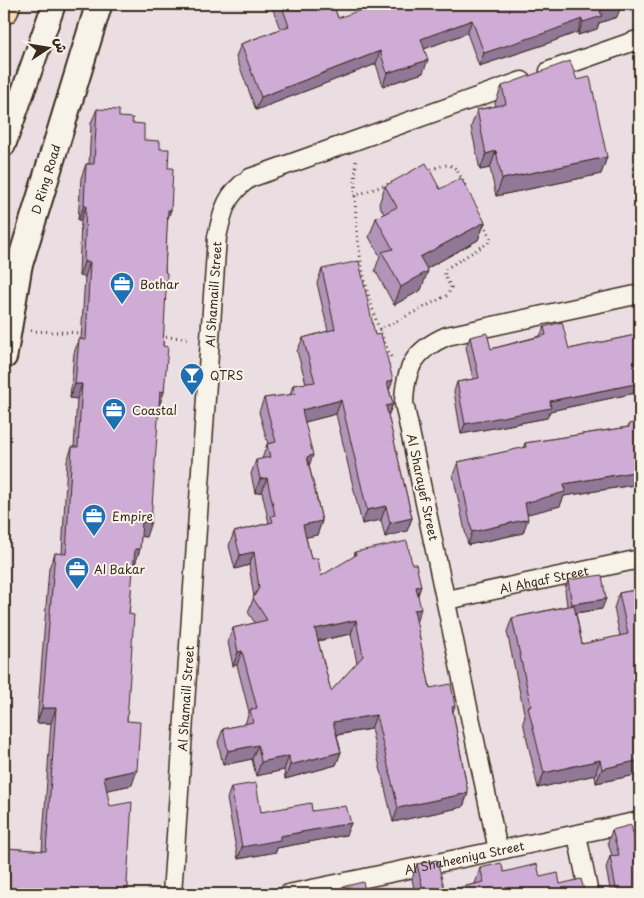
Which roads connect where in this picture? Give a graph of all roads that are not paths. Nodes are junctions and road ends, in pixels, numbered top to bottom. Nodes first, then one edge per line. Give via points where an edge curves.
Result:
1 (6, 4) edge
2 (54, 4) edge
3 (99, 4) edge
4 (4, 10) edge
5 (640, 39) edge
6 (4, 145) edge
7 (640, 294) edge
8 (4, 356) edge
9 (640, 559) edge
10 (446, 600) junction
11 (640, 821) edge
12 (576, 835) junction
13 (498, 850) junction
14 (172, 894) edge
15 (288, 894) edge
16 (589, 894) edge

1 - 4 main road
2 - 6 street
3 - 8 main road, D Ring Road via 19,266
5 - 14 street, Al Shamaill Street via 250,178 230,196 217,237
7 - 10 street, Al Sharayef Street via 447,336 418,354 409,369 404,403
9 - 10 street, Al Ahqaf Street
10 - 13 street, Al Sharayef Street
11 - 12 street, Al Shaheeniya Street
12 - 13 street, Al Shaheeniya Street
12 - 16 street
13 - 15 street, Al Shaheeniya Street

